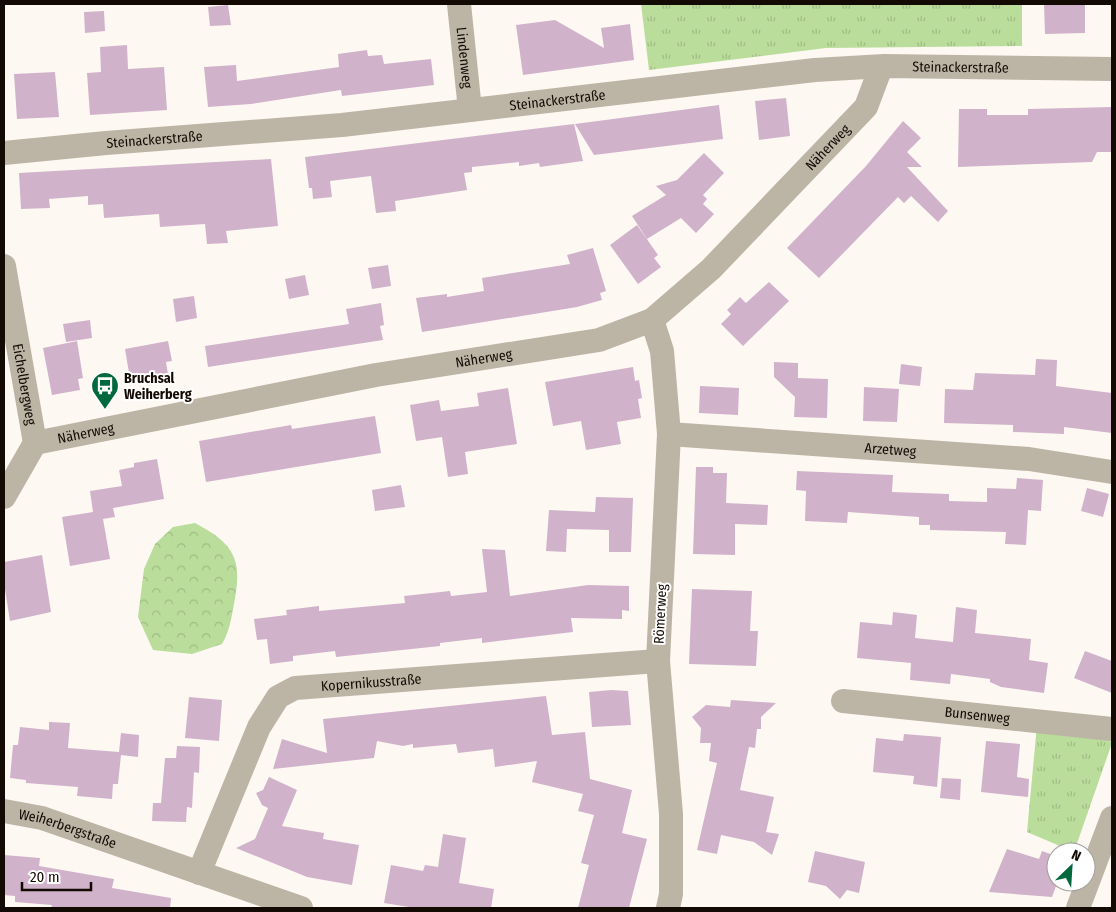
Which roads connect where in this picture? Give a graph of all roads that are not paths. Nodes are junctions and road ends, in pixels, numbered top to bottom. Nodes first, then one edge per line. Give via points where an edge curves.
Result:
1 (459, 4) edge
2 (881, 66) junction
3 (1112, 69) edge
4 (470, 110) junction
5 (4, 153) edge
6 (4, 266) edge
7 (652, 320) junction
8 (669, 434) junction
9 (35, 443) junction
10 (1112, 472) edge
11 (4, 497) edge
12 (658, 661) junction
13 (843, 701) dead end
14 (1112, 729) edge
15 (4, 810) edge
16 (1112, 818) edge
17 (199, 873) junction
18 (301, 908) edge
19 (668, 908) edge
20 (1078, 908) edge

1 - 4 street, Lindenweg
2 - 3 street, Steinackerstraße
2 - 4 street, Steinackerstraße via 806,71
2 - 7 street, Näherweg via 866,107 711,269
4 - 5 street, Steinackerstraße via 342,126
6 - 9 street, Eichelbergweg
7 - 8 street, Römerweg via 662,351
7 - 9 street, Näherweg via 599,340 366,377
8 - 10 street, Arzetweg via 1029,459
8 - 12 street, Römerweg
9 - 11 street
12 - 17 street, Kopernikusstraße via 295,688 278,697 259,727
12 - 19 street, Römerweg via 671,814 671,894
13 - 14 street, Bunsenweg
15 - 17 street, Weiherbergstraße via 42,818
16 - 20 street
17 - 18 street, Weiherbergstraße

